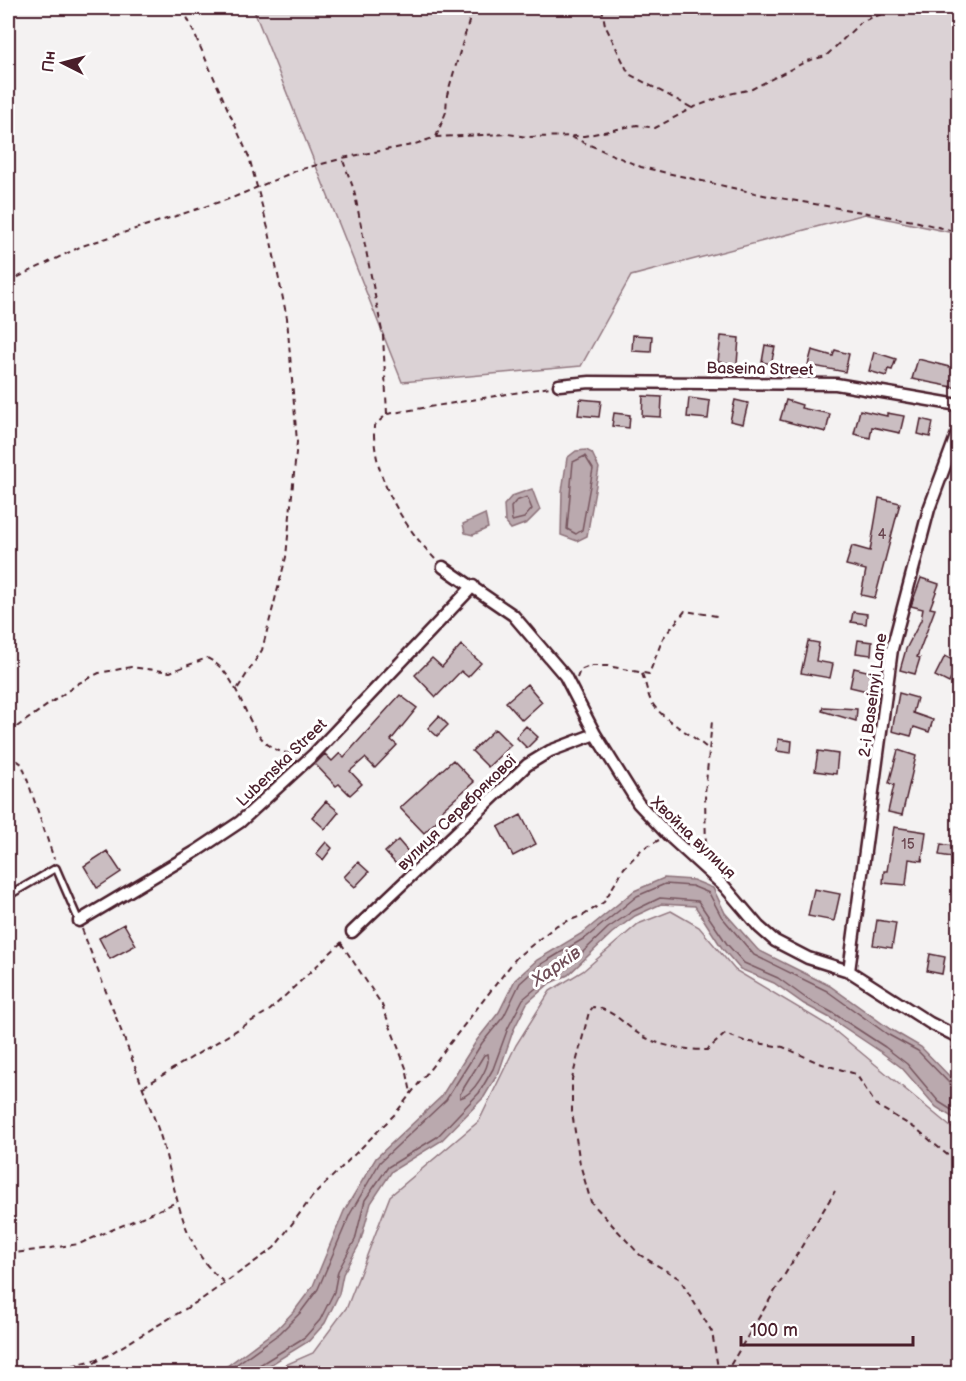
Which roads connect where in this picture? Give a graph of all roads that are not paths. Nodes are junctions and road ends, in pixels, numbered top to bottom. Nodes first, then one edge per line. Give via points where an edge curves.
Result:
1 (559, 385) road end
2 (958, 405) edge
3 (958, 431) edge
4 (443, 567) road end
5 (473, 586) junction
6 (595, 734) junction
7 (8, 897) edge
8 (79, 921) joint
9 (352, 932) dead end
10 (849, 971) junction
11 (958, 1037) edge

1 - 2 street, Baseina Street via 836,384
3 - 10 street, 2-i Baseinyi Lane via 929,509 892,649
4 - 5 street, Хвойна вулиця
5 - 6 street, Хвойна вулиця via 513,615 565,676
5 - 8 street, Lubenska Street via 314,754 240,822
6 - 9 street, вулиця Серебрякової via 550,751 527,765
6 - 10 street, Хвойна вулиця via 638,803 706,868 759,927 775,941 808,958
7 - 8 lane via 56,868
10 - 11 street, Хвойна вулиця

